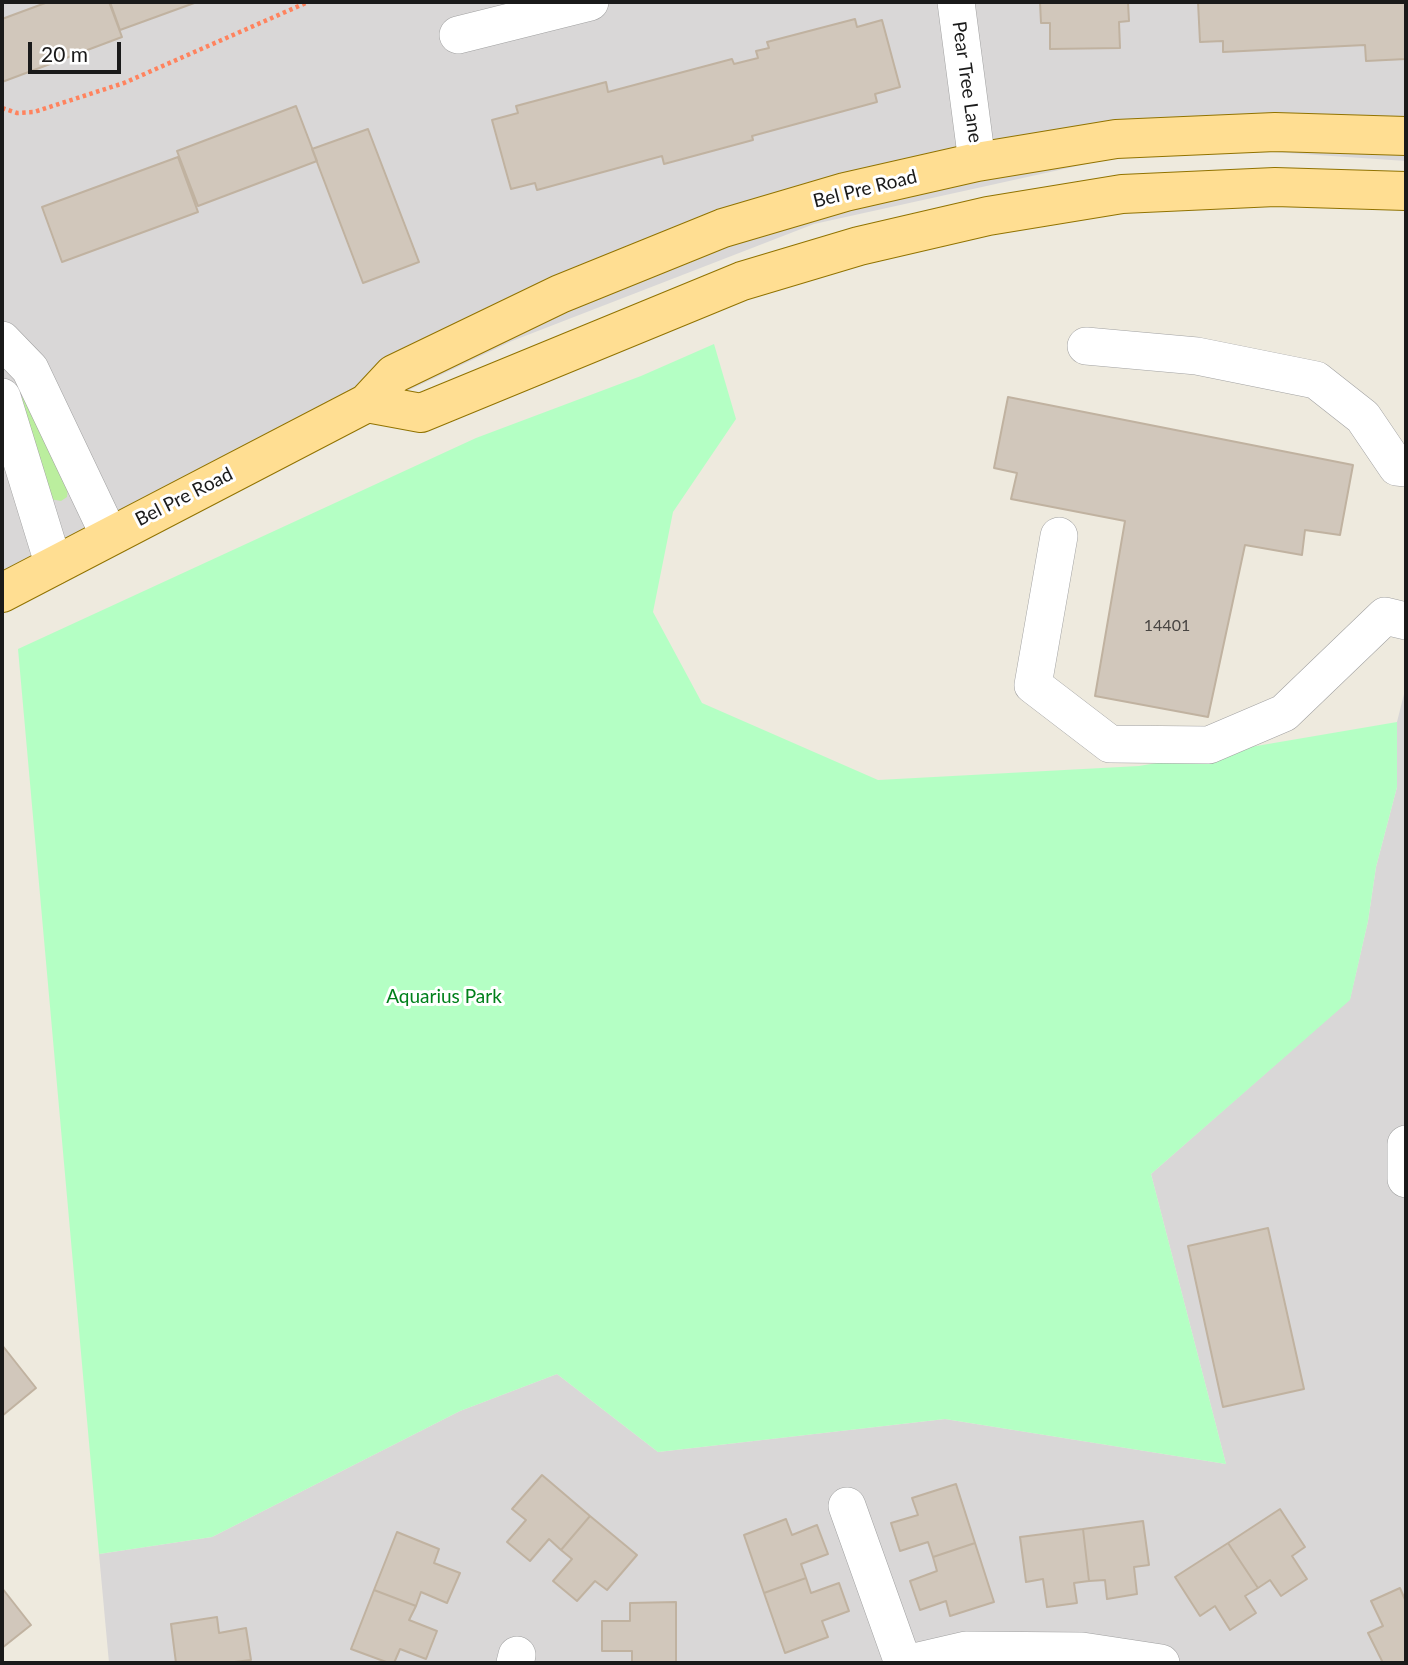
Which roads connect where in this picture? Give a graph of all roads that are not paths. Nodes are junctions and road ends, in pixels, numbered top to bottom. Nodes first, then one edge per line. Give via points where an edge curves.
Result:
1 (590, 2) edge
2 (956, 2) edge
3 (458, 35) dead end
4 (1406, 136) edge
5 (977, 162) junction
6 (1406, 191) edge
7 (2, 340) edge
8 (1086, 346) dead end
9 (2, 397) edge
10 (368, 403) junction
11 (1406, 468) edge
12 (109, 535) junction
13 (1059, 536) dead end
14 (54, 566) junction
15 (2, 593) edge
16 (1406, 621) edge
17 (1406, 1144) edge
18 (1406, 1179) edge
19 (848, 1506) dead end
20 (1056, 1657) edge
21 (903, 1663) edge
22 (910, 1663) edge
23 (1161, 1663) edge

1 - 3 street
2 - 5 street, Pear Tree Lane
4 - 5 main road, Bel Pre Road via 1275,132 1116,139
5 - 10 main road, Bel Pre Road via 845,192 723,228 560,294 394,374
6 - 10 main road via 1275,187 1122,194 988,216 859,246 742,281 421,413
7 - 12 street via 30,369
8 - 11 street via 1197,356 1316,380 1363,417 1398,467
9 - 14 street
10 - 12 main road, Bel Pre Road
12 - 14 main road, Bel Pre Road
13 - 16 street via 1033,685 1110,744 1209,745 1284,713 1385,616
14 - 15 main road, Bel Pre Road
17 - 18 street
19 - 21 street
20 - 22 street via 966,1650
20 - 23 street via 1082,1651

